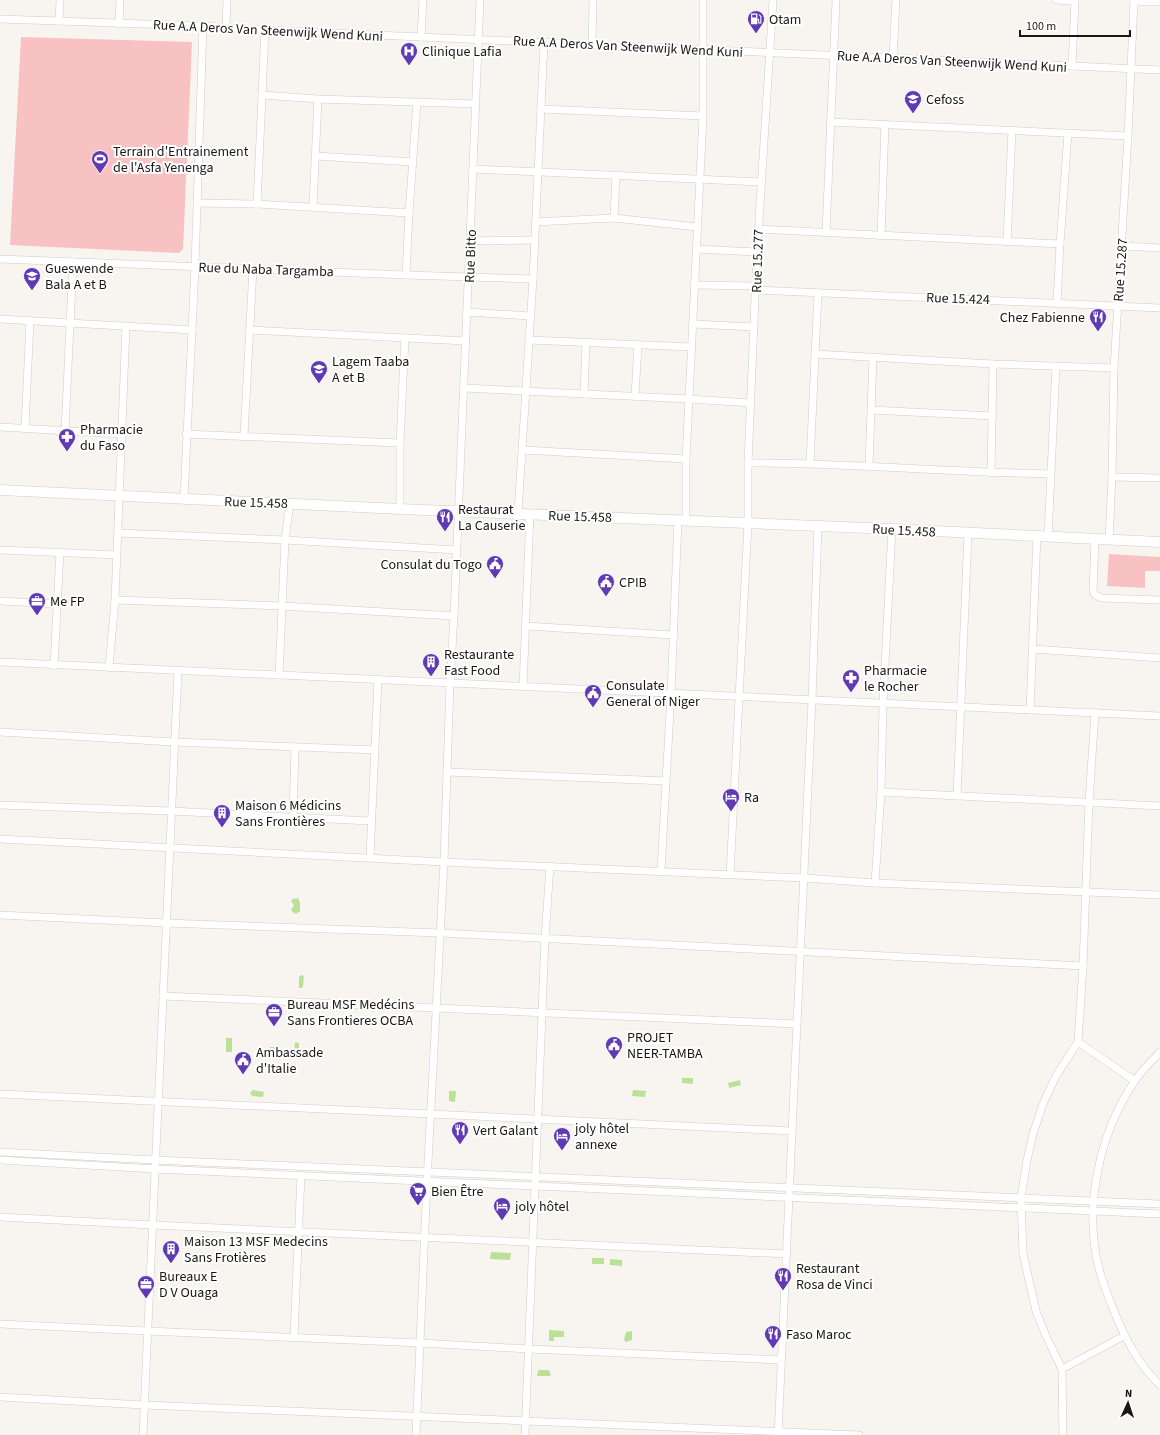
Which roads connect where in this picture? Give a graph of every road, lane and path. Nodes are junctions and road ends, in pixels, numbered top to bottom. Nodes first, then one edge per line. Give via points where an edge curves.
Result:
1 (60, 0) edge
2 (120, 0) edge
3 (227, 0) edge
4 (423, 0) edge
5 (480, 0) edge
6 (593, 0) edge
7 (703, 0) edge
8 (773, 0) edge
9 (836, 0) edge
10 (896, 0) edge
11 (1056, 0) edge
12 (1075, 1) edge
13 (1134, 1) edge
14 (1160, 2) edge
15 (0, 19) edge
16 (59, 21) junction
17 (119, 24) junction
18 (203, 26) junction
19 (226, 27) junction
20 (265, 30) junction
21 (421, 37) junction
22 (478, 40) junction
23 (544, 42) junction
24 (592, 45) junction
25 (703, 50) junction
26 (771, 53) junction
27 (833, 56) junction
28 (893, 58) junction
29 (1072, 66) junction
30 (1131, 69) junction
31 (1160, 70) edge
32 (262, 95) junction
33 (318, 99) junction
34 (417, 102) junction
35 (476, 104) junction
36 (541, 108) junction
37 (703, 116) junction
38 (830, 122) junction
39 (885, 124) junction
40 (1012, 130) junction
41 (1068, 133) junction
42 (1128, 136) junction
43 (316, 156) junction
44 (414, 162) junction
45 (473, 169) junction
46 (538, 172) junction
47 (616, 175) junction
48 (700, 179) junction
49 (761, 182) junction
50 (197, 203) junction
51 (257, 204) junction
52 (314, 207) junction
53 (409, 213) junction
54 (614, 218) junction
55 (535, 222) junction
56 (697, 227) junction
57 (758, 229) junction
58 (826, 233) junction
59 (881, 236) junction
60 (534, 240) junction
61 (470, 241) junction
62 (1007, 242) junction
63 (1060, 244) junction
64 (1122, 246) junction
65 (1160, 248) edge
66 (696, 249) junction
67 (757, 252) junction
68 (0, 258) edge
69 (73, 262) junction
70 (195, 266) junction
71 (254, 269) junction
72 (406, 275) junction
73 (469, 276) junction
74 (533, 279) junction
75 (695, 284) junction
76 (756, 288) junction
77 (818, 293) junction
78 (1057, 302) junction
79 (1118, 306) junction
80 (1160, 308) edge
81 (467, 312) junction
82 (530, 316) junction
83 (0, 320) edge
84 (30, 321) junction
85 (69, 323) junction
86 (693, 324) junction
87 (126, 326) junction
88 (754, 327) junction
89 (192, 330) junction
90 (250, 330) junction
91 (405, 338) junction
92 (529, 340) junction
93 (466, 341) junction
94 (586, 343) junction
95 (638, 345) junction
96 (692, 348) junction
97 (815, 354) junction
98 (873, 357) junction
99 (993, 364) junction
100 (1056, 366) junction
101 (1114, 368) junction
102 (464, 388) junction
103 (526, 391) junction
104 (584, 394) junction
105 (635, 396) junction
106 (689, 399) junction
107 (750, 403) junction
108 (872, 410) junction
109 (993, 416) junction
110 (0, 427) edge
111 (25, 428) junction
112 (65, 430) junction
113 (122, 434) junction
114 (186, 434) junction
115 (244, 436) junction
116 (400, 443) junction
117 (522, 450) junction
118 (686, 459) junction
119 (748, 463) junction
120 (810, 463) junction
121 (869, 466) junction
122 (991, 473) junction
123 (1050, 474) junction
124 (1112, 477) junction
125 (1160, 478) edge
126 (0, 490) edge
127 (119, 496) junction
128 (184, 499) junction
129 (290, 503) junction
130 (400, 509) junction
131 (458, 511) junction
132 (518, 513) junction
133 (530, 514) junction
134 (682, 520) junction
135 (748, 523) junction
136 (818, 526) junction
137 (892, 529) junction
138 (118, 533) junction
139 (968, 533) junction
140 (1036, 536) junction
141 (1048, 537) junction
142 (1095, 539) junction
143 (285, 540) junction
144 (1109, 540) junction
145 (1160, 542) edge
146 (0, 550) edge
147 (457, 550) junction
148 (60, 552) junction
149 (117, 555) junction
150 (115, 600) junction
151 (1160, 600) edge
152 (0, 601) edge
153 (58, 604) junction
154 (282, 606) junction
155 (454, 616) junction
156 (526, 626) junction
157 (673, 635) junction
158 (1033, 649) junction
159 (1160, 658) edge
160 (0, 662) edge
161 (54, 666) junction
162 (109, 668) junction
163 (178, 671) junction
164 (278, 675) junction
165 (378, 680) junction
166 (450, 683) junction
167 (523, 687) junction
168 (671, 694) junction
169 (739, 697) junction
170 (812, 700) junction
171 (883, 704) junction
172 (960, 707) junction
173 (1030, 710) junction
174 (1095, 712) junction
175 (1160, 716) edge
176 (0, 732) edge
177 (174, 742) junction
178 (295, 746) junction
179 (376, 750) junction
180 (447, 772) junction
181 (666, 781) junction
182 (881, 792) junction
183 (957, 796) junction
184 (1089, 802) junction
185 (0, 805) edge
186 (1160, 806) edge
187 (171, 811) junction
188 (293, 817) junction
189 (371, 821) junction
190 (0, 839) edge
191 (170, 848) junction
192 (370, 857) junction
193 (444, 862) junction
194 (550, 866) junction
195 (661, 871) junction
196 (730, 874) junction
197 (804, 878) junction
198 (875, 883) junction
199 (1086, 892) junction
200 (1160, 895) edge
201 (0, 915) edge
202 (166, 923) junction
203 (440, 933) junction
204 (546, 938) junction
205 (800, 952) junction
206 (1083, 966) junction
207 (163, 996) junction
208 (436, 1008) junction
209 (542, 1012) junction
210 (797, 1024) junction
211 (1078, 1042) junction
212 (1160, 1052) edge
213 (1135, 1081) junction
214 (0, 1094) edge
215 (159, 1101) junction
216 (431, 1113) junction
217 (538, 1119) junction
218 (792, 1131) junction
219 (0, 1152) edge
220 (0, 1160) edge
221 (156, 1160) junction
222 (155, 1169) junction
223 (428, 1172) junction
224 (301, 1175) junction
225 (535, 1176) junction
226 (427, 1181) junction
227 (535, 1186) junction
228 (789, 1187) junction
229 (889, 1192) junction
230 (937, 1194) junction
231 (790, 1196) junction
232 (1021, 1198) junction
233 (889, 1201) junction
234 (1093, 1201) junction
235 (937, 1204) junction
236 (1160, 1204) edge
237 (1021, 1208) junction
238 (1093, 1211) junction
239 (1160, 1214) edge
240 (0, 1217) edge
241 (152, 1225) junction
242 (298, 1232) junction
243 (426, 1238) junction
244 (533, 1243) junction
245 (787, 1254) junction
246 (0, 1324) edge
247 (148, 1332) junction
248 (1124, 1336) junction
249 (294, 1338) junction
250 (420, 1343) junction
251 (529, 1349) junction
252 (781, 1360) junction
253 (1062, 1369) junction
254 (1160, 1385) edge
255 (0, 1396) edge
256 (144, 1405) junction
257 (417, 1416) junction
258 (525, 1421) junction
259 (778, 1433) edge
260 (143, 1435) edge
261 (416, 1435) edge
262 (525, 1435) edge
263 (844, 1435) edge
264 (860, 1435) edge
265 (1063, 1435) edge

1 - 16 street
2 - 17 street
3 - 19 street
4 - 21 street
5 - 22 street, Rue Bitto
6 - 24 street
7 - 25 street
8 - 26 street, Rue 15.277
9 - 27 street
10 - 28 street
11 - 12 street
12 - 29 street
13 - 14 street
13 - 30 street, Rue 15.287
15 - 16 street, Rue A.A Deros Van Steenwijk Wend Kuni
16 - 17 street, Rue A.A Deros Van Steenwijk Wend Kuni
17 - 18 street, Rue A.A Deros Van Steenwijk Wend Kuni
18 - 19 street, Rue A.A Deros Van Steenwijk Wend Kuni
18 - 50 street
19 - 20 street, Rue A.A Deros Van Steenwijk Wend Kuni
20 - 21 street, Rue A.A Deros Van Steenwijk Wend Kuni
20 - 32 street
21 - 22 street, Rue A.A Deros Van Steenwijk Wend Kuni
22 - 23 street, Rue A.A Deros Van Steenwijk Wend Kuni
22 - 35 street, Rue Bitto
23 - 24 street, Rue A.A Deros Van Steenwijk Wend Kuni
23 - 36 street
24 - 25 street, Rue A.A Deros Van Steenwijk Wend Kuni
25 - 26 street, Rue A.A Deros Van Steenwijk Wend Kuni
25 - 37 street
26 - 27 street, Rue A.A Deros Van Steenwijk Wend Kuni
26 - 49 street, Rue 15.277
27 - 28 street, Rue A.A Deros Van Steenwijk Wend Kuni
27 - 38 street
28 - 29 street, Rue A.A Deros Van Steenwijk Wend Kuni
29 - 30 street, Rue A.A Deros Van Steenwijk Wend Kuni
30 - 31 street, Rue A.A Deros Van Steenwijk Wend Kuni
30 - 42 street, Rue 15.287
32 - 33 street
32 - 51 street
33 - 34 street
33 - 43 street
34 - 35 street
34 - 44 street
35 - 45 street, Rue Bitto
36 - 37 street
36 - 46 street
37 - 48 street
38 - 39 street
38 - 58 street
39 - 40 street
39 - 59 street
40 - 41 street
40 - 62 street
41 - 42 street
41 - 63 street
42 - 64 street, Rue 15.287
43 - 44 street
43 - 52 street
44 - 53 street
45 - 46 street
45 - 61 street, Rue Bitto
46 - 47 street
46 - 55 street
47 - 48 street
47 - 54 street
48 - 49 street
48 - 56 street
49 - 57 street, Rue 15.277
50 - 51 street
50 - 70 street
51 - 52 street
52 - 53 street
53 - 72 street
54 - 55 street
54 - 56 street
55 - 60 street
56 - 66 street
57 - 58 street
57 - 67 street, Rue 15.277
58 - 59 street
59 - 62 street
60 - 61 street
60 - 74 street
61 - 73 street, Rue Bitto
62 - 63 street
63 - 78 street
64 - 65 street
64 - 79 street, Rue 15.287
66 - 67 street
66 - 75 street
67 - 76 street, Rue 15.277
68 - 69 street, Rue du Naba Targamba
69 - 70 street, Rue du Naba Targamba
69 - 85 street
70 - 71 street, Rue du Naba Targamba
70 - 89 street
71 - 72 street, Rue du Naba Targamba
71 - 90 street
72 - 73 street, Rue du Naba Targamba
73 - 74 street, Rue du Naba Targamba
73 - 81 street, Rue Bitto
74 - 82 street
75 - 76 street, Rue 15.424
75 - 86 street
76 - 77 street, Rue 15.424
76 - 88 street, Rue 15.277
77 - 78 street, Rue 15.424
77 - 97 street
78 - 79 street, Rue 15.424
79 - 80 street, Rue 15.424
79 - 101 street, Rue 15.287
81 - 82 street
81 - 93 street, Rue Bitto
82 - 92 street
83 - 84 street
84 - 85 street
84 - 111 street
85 - 87 street
85 - 112 street
86 - 88 street
86 - 96 street
87 - 89 street
87 - 113 street
88 - 107 street, Rue 15.277
89 - 114 street
90 - 91 street
90 - 115 street
91 - 93 street
91 - 116 street
92 - 94 street
92 - 103 street
93 - 102 street, Rue Bitto
94 - 95 street
94 - 104 street
95 - 96 street
95 - 105 street
96 - 106 street
97 - 98 street
97 - 120 street
98 - 99 street
98 - 108 street
99 - 100 street
99 - 109 street
100 - 101 street
100 - 123 street
101 - 124 street, Rue 15.287
102 - 103 street
102 - 131 street, Rue Bitto
103 - 104 street
103 - 117 street
104 - 105 street
105 - 106 street
106 - 107 street
106 - 118 street
107 - 119 street, Rue 15.277
108 - 109 street
108 - 121 street
109 - 122 street
110 - 111 street
111 - 112 street
112 - 113 street
113 - 127 street
114 - 115 street
114 - 128 street
115 - 116 street
116 - 130 street
117 - 118 street
117 - 132 street
118 - 134 street
119 - 120 street
119 - 135 street, Rue 15.277
120 - 121 street
121 - 122 street
122 - 123 street
123 - 141 street
124 - 125 street
124 - 144 street, Rue 15.287
126 - 127 main road, Rue 15.458
127 - 128 main road, Rue 15.458
127 - 138 street
128 - 129 main road, Rue 15.458
129 - 130 main road, Rue 15.458
129 - 143 street
130 - 131 main road, Rue 15.458
131 - 132 main road, Rue 15.458
131 - 147 street, Rue Bitto
132 - 133 main road, Rue 15.458
133 - 134 main road, Rue 15.458
133 - 156 street
134 - 135 main road, Rue 15.458
134 - 157 street
135 - 136 main road, Rue 15.458
135 - 169 street, Rue 15.277
136 - 137 main road, Rue 15.458
136 - 170 street
137 - 139 main road, Rue 15.458
137 - 171 street
138 - 143 street
138 - 149 street
139 - 140 main road, Rue 15.458
139 - 172 street
140 - 141 main road, Rue 15.458
140 - 158 street
141 - 142 main road, Rue 15.458
142 - 144 main road, Rue 15.458
142 - 151 street via 1095,595 1102,598
143 - 147 street
143 - 154 street
144 - 145 main road, Rue 15.458
146 - 148 street
147 - 155 street, Rue Bitto
148 - 149 street
148 - 153 street
149 - 150 street
150 - 154 street
150 - 162 street
152 - 153 street
153 - 161 street
154 - 155 street
154 - 164 street
155 - 166 street, Rue Bitto
156 - 157 street
156 - 167 street
157 - 168 street
158 - 159 street
158 - 173 street
160 - 161 street
161 - 162 street
162 - 163 street
163 - 164 street
163 - 177 street
164 - 165 street
165 - 166 street
165 - 179 street
166 - 167 street
166 - 180 street, Rue Bitto
167 - 168 street
168 - 169 street
168 - 181 street
169 - 170 street
169 - 196 street, Rue 15.277
170 - 171 street
170 - 197 street
171 - 172 street
171 - 182 street
172 - 173 street
172 - 183 street
173 - 174 street
174 - 175 street
174 - 184 street
176 - 177 street
177 - 178 street
177 - 187 street
178 - 179 street
178 - 188 street
179 - 189 street
180 - 181 street
180 - 193 street, Rue Bitto
181 - 195 street
182 - 183 street
182 - 198 street
183 - 184 street
184 - 186 street
184 - 199 street
185 - 187 street
187 - 188 street
187 - 191 street
188 - 189 street
189 - 192 street
190 - 191 street
191 - 192 street
191 - 202 street
192 - 193 street
193 - 194 street
193 - 203 street, Rue Bitto
194 - 195 street
194 - 204 street
195 - 196 street
196 - 197 street
197 - 198 street
197 - 205 street
198 - 199 street
199 - 200 street
199 - 206 street
201 - 202 street
202 - 203 street
202 - 207 street
203 - 204 street
203 - 208 street, Rue Bitto
204 - 205 street
204 - 209 street
205 - 206 street
205 - 210 street
206 - 211 street
207 - 208 street
207 - 215 street
208 - 209 street
208 - 216 street, Rue Bitto
209 - 210 street
209 - 217 street
210 - 218 street
211 - 213 street
211 - 232 street via 1056,1076 1043,1104 1033,1134
212 - 213 street
213 - 234 street via 1122,1102 1110,1130 1100,1161
214 - 215 street
215 - 216 street
215 - 221 street
216 - 217 street
216 - 223 street, Rue Bitto
217 - 218 street
217 - 225 street
218 - 228 street
219 - 221 street
220 - 222 street
221 - 222 street
221 - 223 street
222 - 224 street
222 - 241 street
223 - 225 street
223 - 226 street, Rue Bitto
224 - 226 street
224 - 242 street
225 - 227 street
225 - 228 street
226 - 227 street
226 - 243 street, Rue Bitto
227 - 231 street
227 - 244 street
228 - 229 street
228 - 231 street
229 - 230 street
229 - 233 street
230 - 232 street
230 - 235 street
231 - 233 street
231 - 245 street
232 - 234 street
232 - 237 street
233 - 235 street
234 - 236 street
234 - 238 street
235 - 237 street
237 - 238 street
237 - 253 street via 1023,1253 1036,1311
238 - 239 street
238 - 248 street via 1098,1265
240 - 241 street
241 - 242 street
241 - 247 street
242 - 243 street
242 - 249 street
243 - 244 street
243 - 250 street, Rue Bitto
244 - 245 street
244 - 251 street
245 - 252 street
246 - 247 street
247 - 249 street
247 - 256 street
248 - 253 street
248 - 254 street
249 - 250 street
250 - 251 street
250 - 257 street, Rue Bitto
251 - 252 street
251 - 258 street
252 - 259 street
253 - 265 street
255 - 256 street
256 - 257 street
256 - 260 street
257 - 258 street
257 - 261 street, Rue Bitto
258 - 259 street
258 - 262 street
259 - 263 street
263 - 264 street

